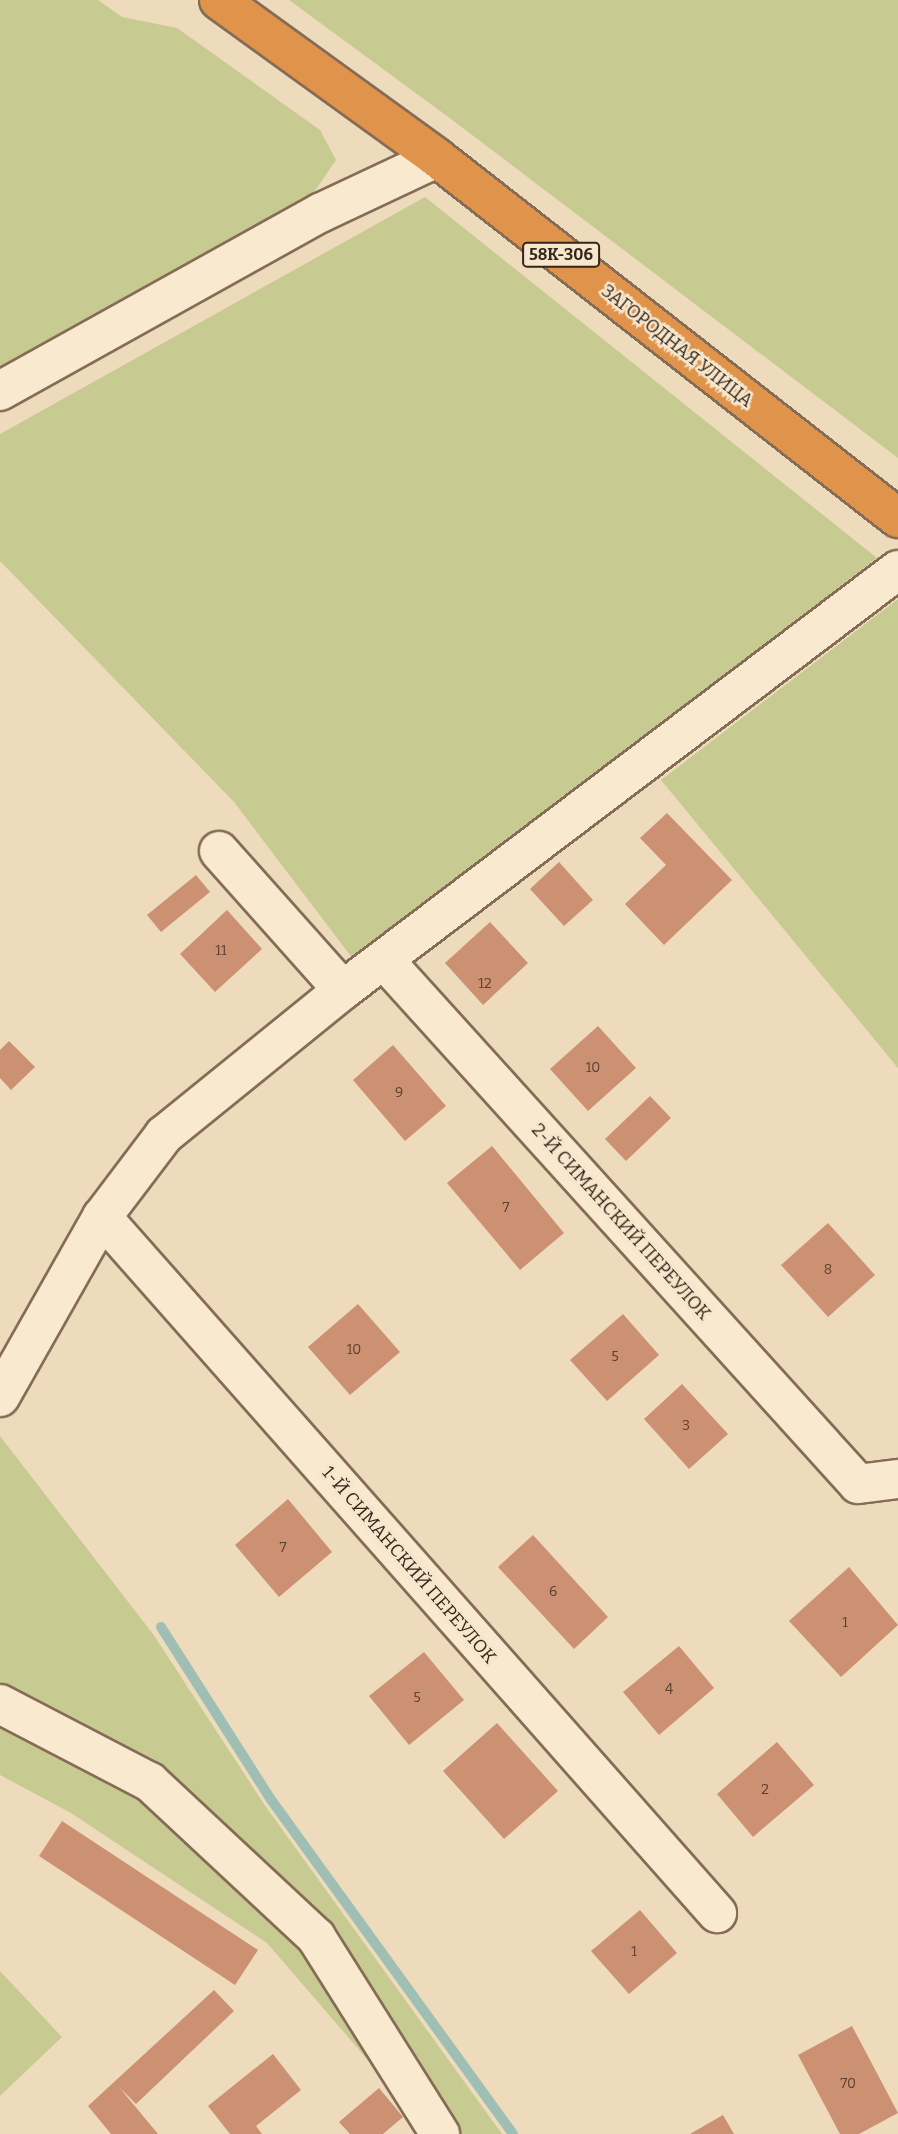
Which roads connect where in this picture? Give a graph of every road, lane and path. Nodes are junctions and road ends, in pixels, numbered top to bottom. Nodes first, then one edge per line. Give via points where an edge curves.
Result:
1 (219, 0) edge
2 (438, 158) junction
3 (0, 391) edge
4 (898, 518) edge
5 (898, 570) edge
6 (219, 851) dead end
7 (385, 961) junction
8 (343, 990) junction
9 (102, 1217) junction
10 (0, 1398) edge
11 (898, 1479) edge
12 (0, 1704) edge
13 (717, 1913) dead end
14 (440, 2134) edge

1 - 2 highway, ЗАГОРОДНАЯ УЛИЦА / 58К-306
2 - 3 street via 320,214
2 - 4 highway, ЗАГОРОДНАЯ УЛИЦА / 58К-306
5 - 7 street
6 - 8 street
7 - 8 street
7 - 11 street, 2-Й СИМАНСКИЙ ПЕРЕУЛОК via 858,1484
8 - 9 street via 164,1135
9 - 10 street
9 - 13 street, 1-Й СИМАНСКИЙ ПЕРЕУЛОК
12 - 14 street via 150,1782 316,1937

